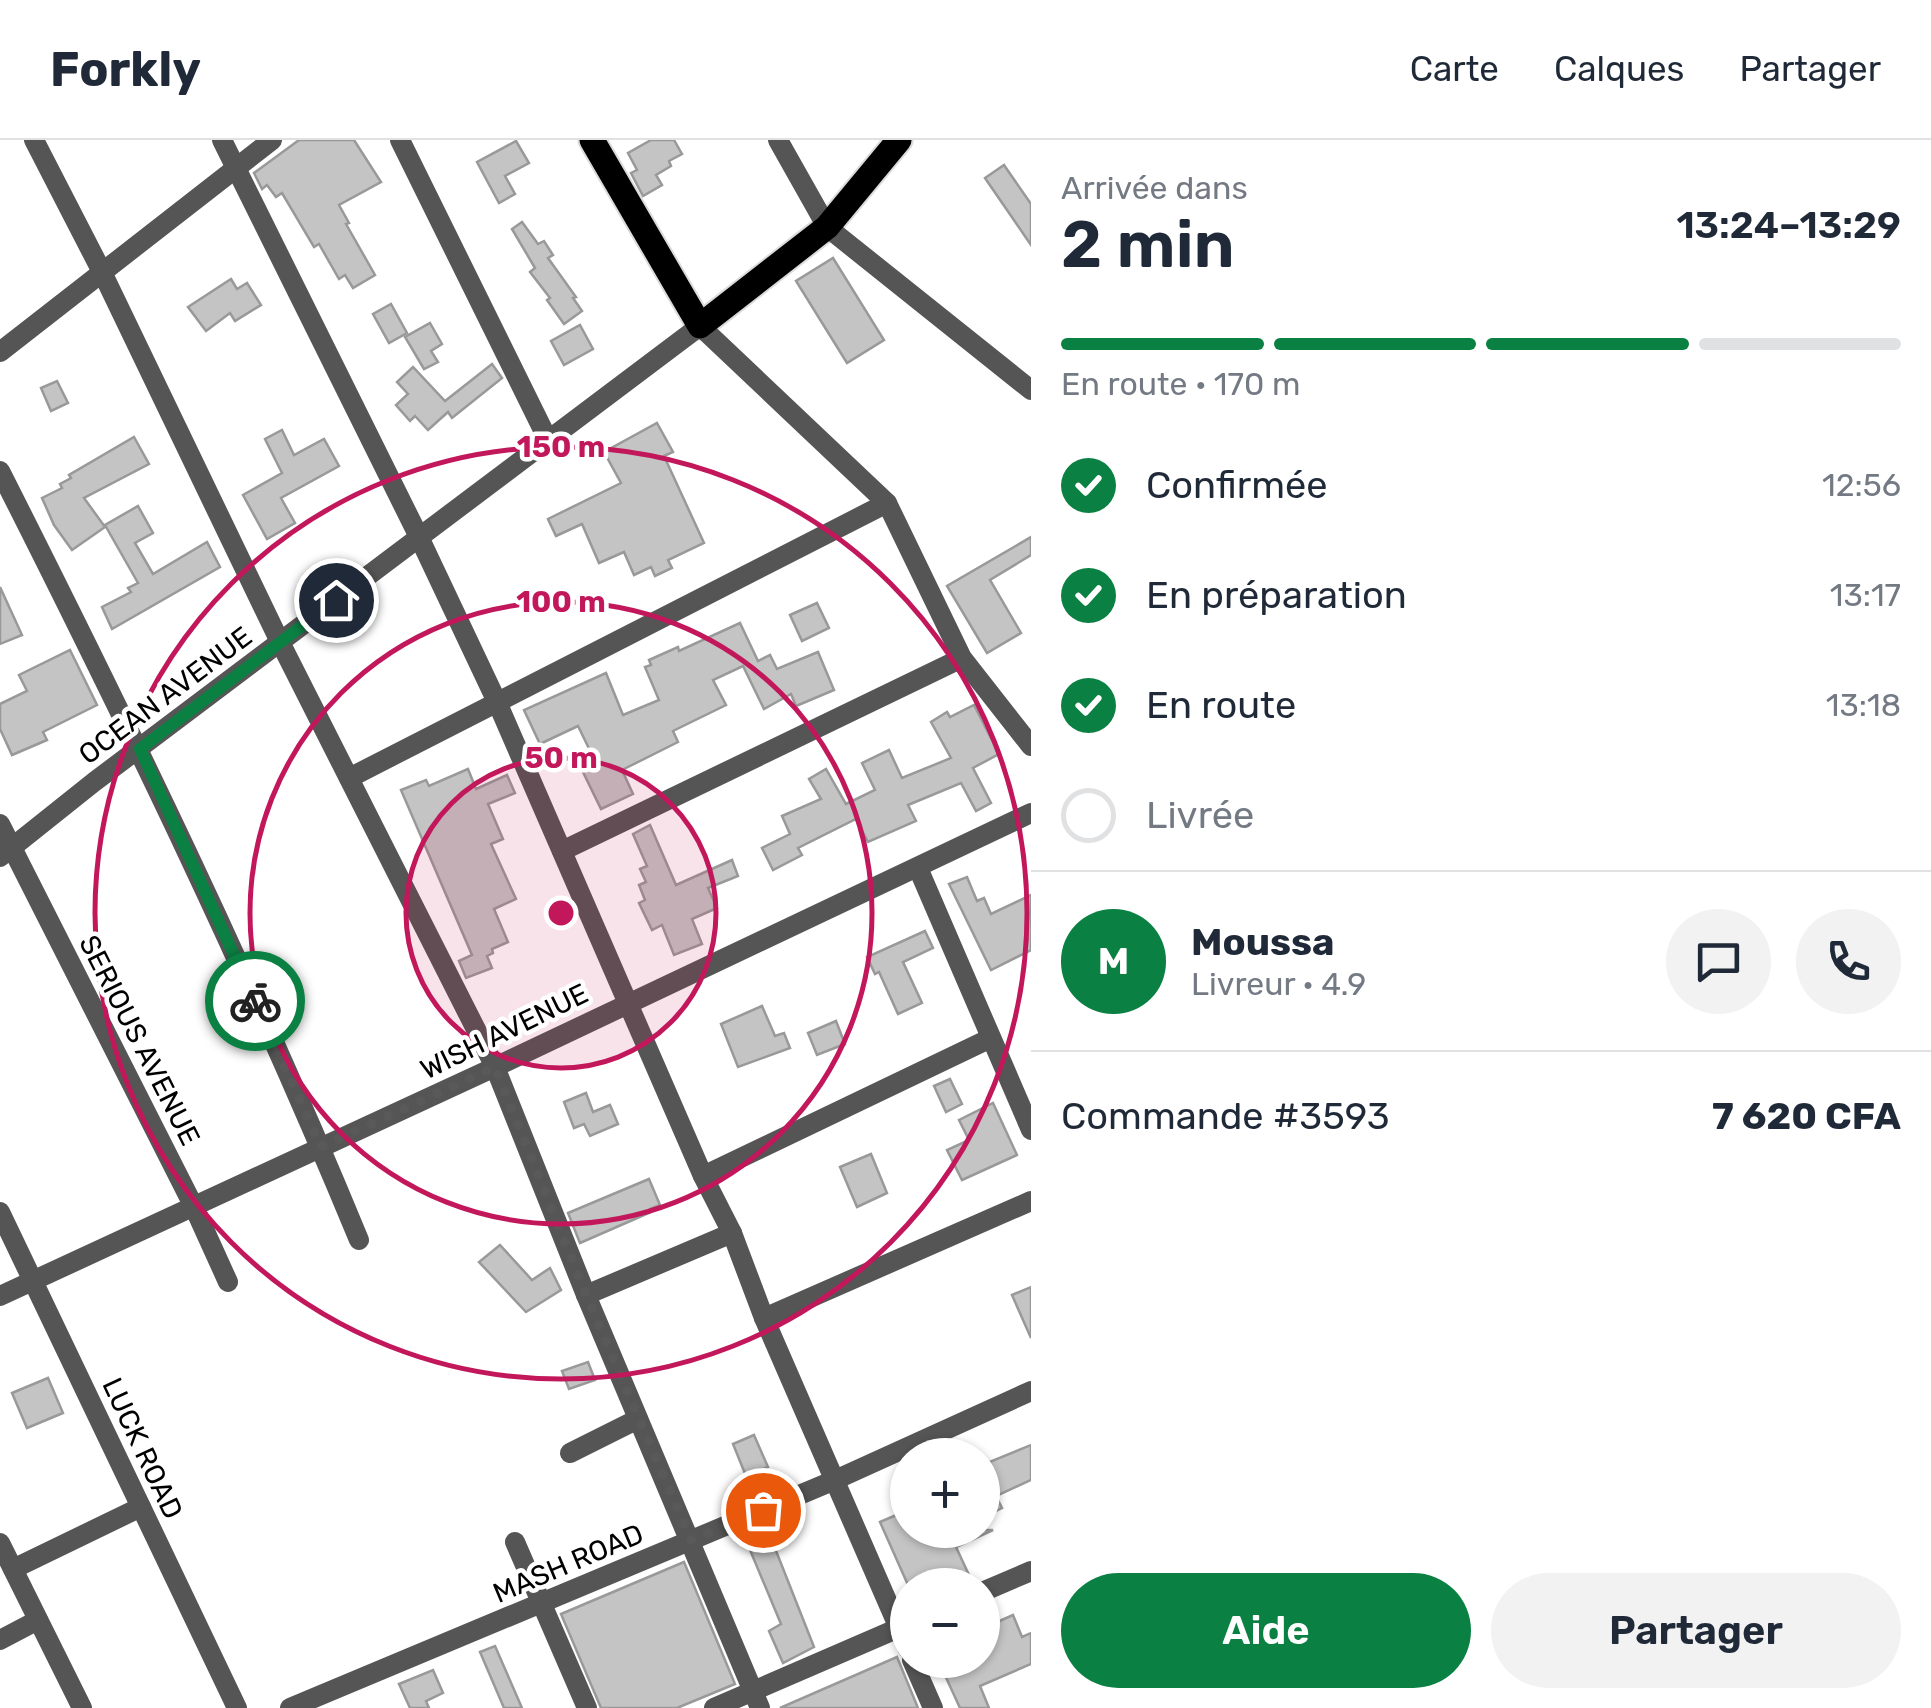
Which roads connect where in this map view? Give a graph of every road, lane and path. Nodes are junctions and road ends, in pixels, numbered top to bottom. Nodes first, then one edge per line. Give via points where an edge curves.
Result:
1 (34, 140) edge
2 (222, 140) edge
3 (272, 140) edge
4 (400, 140) edge
5 (592, 140) edge
6 (778, 140) edge
7 (899, 140) edge
8 (234, 170) junction
9 (827, 227) junction
10 (102, 272) junction
11 (700, 326) junction
12 (0, 352) edge
13 (1031, 390) edge
14 (548, 440) junction
15 (0, 471) edge
16 (887, 502) junction
17 (420, 537) junction
18 (280, 642) junction
19 (962, 658) junction
20 (498, 702) junction
21 (1031, 746) edge
22 (140, 749) junction
23 (349, 778) junction
24 (1031, 813) edge
25 (0, 824) edge
26 (562, 851) junction
27 (6, 852) edge
28 (918, 868) junction
29 (627, 1002) junction
30 (991, 1038) junction
31 (495, 1067) junction
32 (1031, 1130) edge
33 (321, 1147) junction
34 (703, 1176) junction
35 (1031, 1201) edge
36 (194, 1207) junction
37 (0, 1212) edge
38 (732, 1233) junction
39 (360, 1240) dead end
40 (34, 1282) junction
41 (228, 1282) dead end
42 (586, 1295) junction
43 (0, 1296) edge
44 (764, 1318) junction
45 (1031, 1392) edge
46 (638, 1419) junction
47 (570, 1453) dead end
48 (834, 1480) junction
49 (141, 1507) junction
50 (691, 1540) junction
51 (515, 1542) dead end
52 (0, 1543) edge
53 (13, 1569) junction
54 (1031, 1570) edge
55 (1000, 1584) edge
56 (890, 1598) edge
57 (543, 1604) junction
58 (38, 1620) junction
59 (890, 1633) edge
60 (0, 1640) edge
61 (920, 1678) edge
62 (329, 1700) edge
63 (756, 1700) edge
64 (82, 1708) edge
65 (237, 1708) edge
66 (290, 1708) edge
67 (587, 1708) edge
68 (714, 1708) edge
69 (933, 1708) edge

1 - 10 street
2 - 8 street
3 - 8 street
4 - 14 street
5 - 11 main road
6 - 9 street
7 - 9 main road
8 - 10 street
8 - 17 street
9 - 11 main road
9 - 13 street
10 - 12 street
10 - 18 street
11 - 14 street, OCEAN AVENUE
11 - 16 street
14 - 17 street, OCEAN AVENUE
15 - 22 street
16 - 19 street
16 - 20 street
17 - 18 street, OCEAN AVENUE
17 - 20 street
18 - 22 street, OCEAN AVENUE
18 - 23 street
19 - 21 street
19 - 26 street
20 - 23 street
20 - 26 street
22 - 27 street, OCEAN AVENUE
22 - 33 street
23 - 31 street
24 - 28 street, WISH AVENUE
25 - 27 street, SERIOUS AVENUE
26 - 29 street
27 - 36 street, SERIOUS AVENUE
28 - 29 street, WISH AVENUE
28 - 30 street
29 - 31 street, WISH AVENUE
29 - 34 street
30 - 32 street
30 - 34 street
31 - 33 street, WISH AVENUE
31 - 42 street
33 - 36 street, WISH AVENUE
33 - 39 street
34 - 38 street
35 - 44 street
36 - 40 street, WISH AVENUE
36 - 41 street, SERIOUS AVENUE
37 - 40 street, LUCK ROAD
38 - 42 street
38 - 44 street
40 - 43 street, WISH AVENUE
40 - 49 street, LUCK ROAD
42 - 46 street
44 - 48 street
45 - 48 street, MASH ROAD
46 - 47 street
46 - 50 street
48 - 50 street, MASH ROAD
48 - 56 street
49 - 53 street
49 - 65 street, LUCK ROAD
50 - 57 street, MASH ROAD
50 - 63 street
51 - 57 street
52 - 53 street
53 - 58 street
54 - 55 street
57 - 62 street, MASH ROAD
57 - 67 street
58 - 60 street
58 - 64 street
59 - 63 street
61 - 69 street
62 - 66 street, MASH ROAD
63 - 68 street

